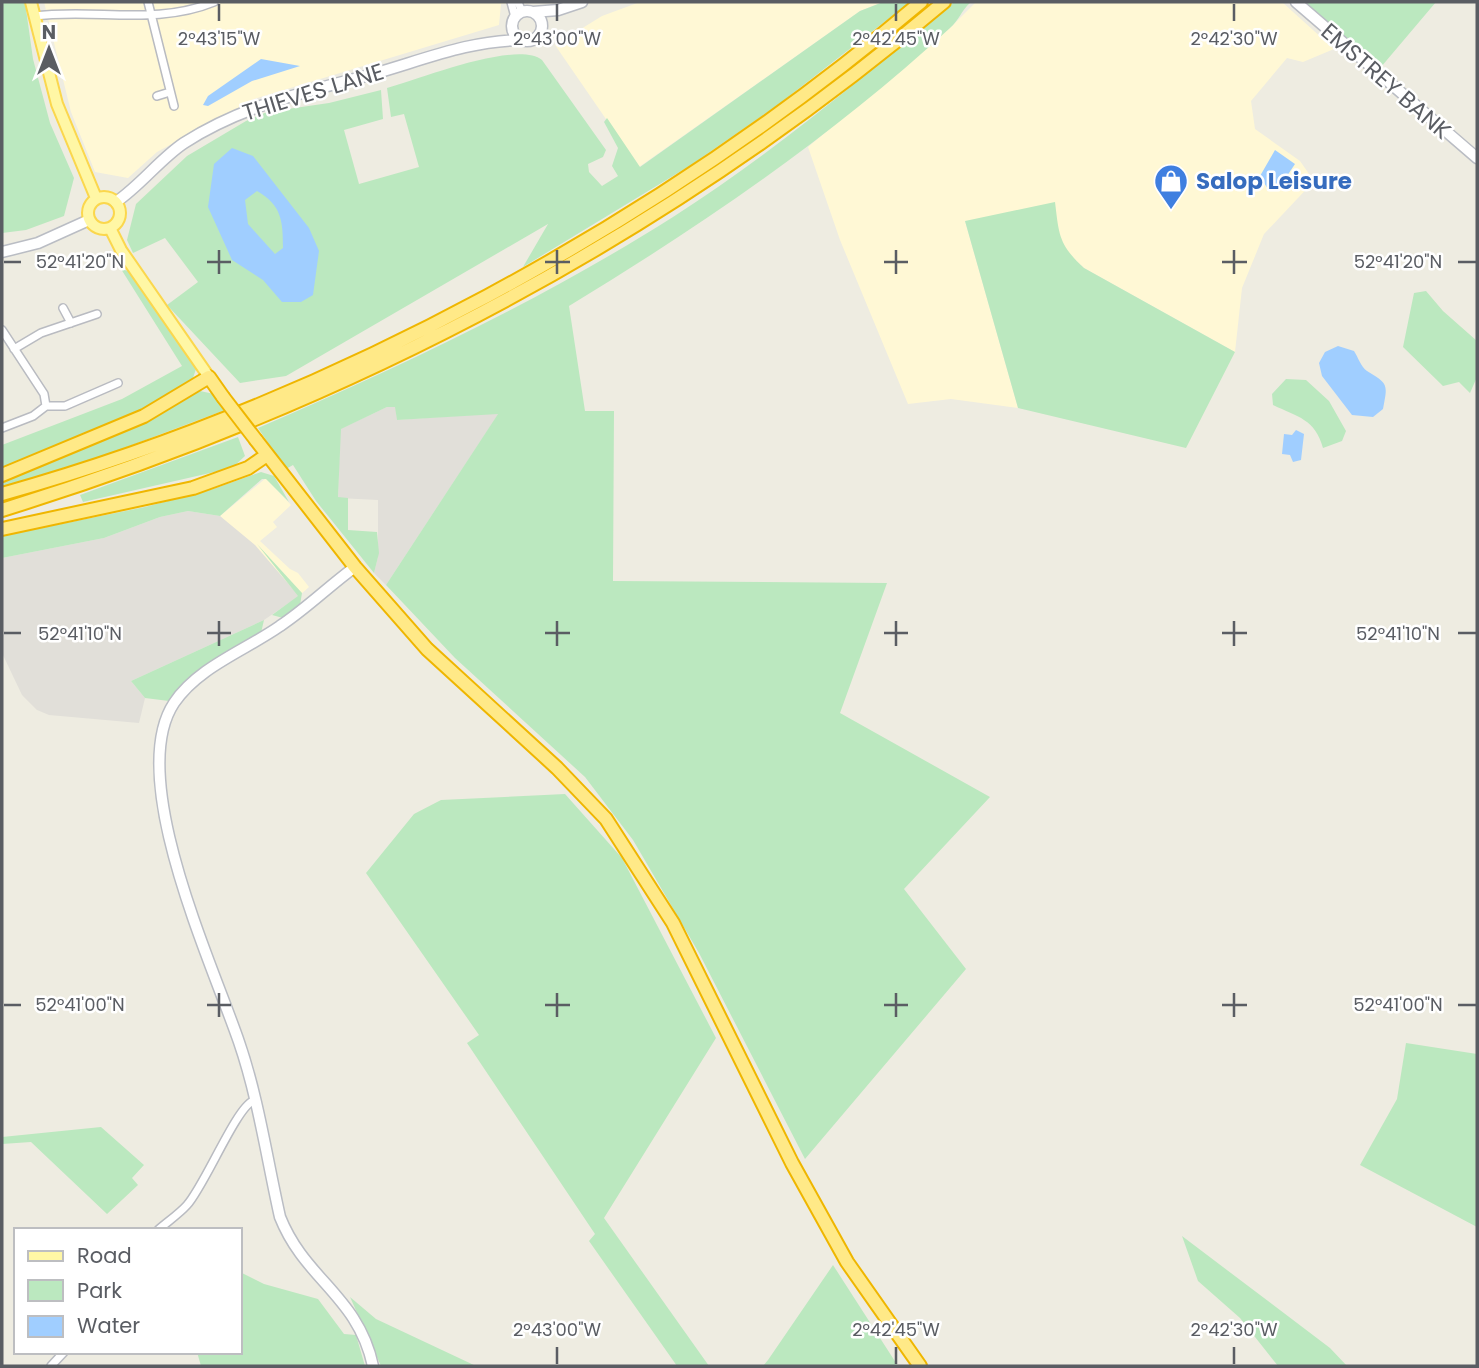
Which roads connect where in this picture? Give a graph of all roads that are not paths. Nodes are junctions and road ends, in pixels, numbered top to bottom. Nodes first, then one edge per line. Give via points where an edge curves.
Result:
1 (31, 2) edge
2 (148, 2) edge
3 (214, 2) edge
4 (511, 2) edge
5 (582, 2) edge
6 (921, 2) edge
7 (944, 2) edge
8 (1296, 2) edge
9 (522, 10) edge
10 (558, 10) junction
11 (152, 15) junction
12 (34, 16) junction
13 (512, 27) junction
14 (542, 27) junction
15 (493, 40) junction
16 (523, 40) junction
17 (170, 92) junction
18 (157, 96) dead end
19 (174, 106) dead end
20 (1477, 158) edge
21 (96, 198) junction
22 (116, 202) junction
23 (89, 220) junction
24 (110, 228) junction
25 (2, 252) edge
26 (63, 308) dead end
27 (97, 314) dead end
28 (71, 323) junction
29 (2, 332) edge
30 (14, 349) junction
31 (209, 377) junction
32 (118, 383) dead end
33 (46, 406) junction
34 (2, 428) edge
35 (267, 455) junction
36 (2, 475) edge
37 (2, 494) edge
38 (2, 510) edge
39 (2, 528) edge
40 (355, 567) junction
41 (253, 1101) junction
42 (160, 1228) edge
43 (373, 1366) edge
44 (920, 1366) edge

1 - 12 main road
2 - 11 street
3 - 11 street
4 - 9 street
5 - 10 main road
6 - 37 highway via 720,153 630,213 479,300 249,408
7 - 38 highway via 733,163 543,281 391,361 236,428 120,473
8 - 20 main road, EMSTREY BANK
9 - 10 main road
9 - 13 main road
9 - 14 main road via 540,18
10 - 14 main road
11 - 12 street
11 - 17 street
12 - 21 main road via 57,104
13 - 15 main road
13 - 16 main road
14 - 16 main road via 535,38
15 - 16 main road
15 - 22 main road, THIEVES LANE via 241,111 181,145
17 - 18 street
17 - 19 street
21 - 22 main road
21 - 23 main road via 89,205
22 - 24 main road via 120,216
23 - 24 main road via 100,229
23 - 25 main road via 38,243
24 - 31 main road
26 - 28 street
27 - 28 street
28 - 30 street
29 - 30 street
30 - 33 street via 44,394
31 - 35 highway, bridge
31 - 36 highway via 144,416
32 - 33 street via 65,406
33 - 34 street
35 - 39 highway via 247,468 193,488
35 - 40 highway
40 - 41 main road via 301,611 185,689 166,717 158,745 159,788 194,927 240,1044
40 - 44 highway via 428,649 606,818 673,923 792,1163 847,1262
41 - 42 street via 242,1110 186,1206
41 - 43 main road via 280,1217 290,1241 354,1315

